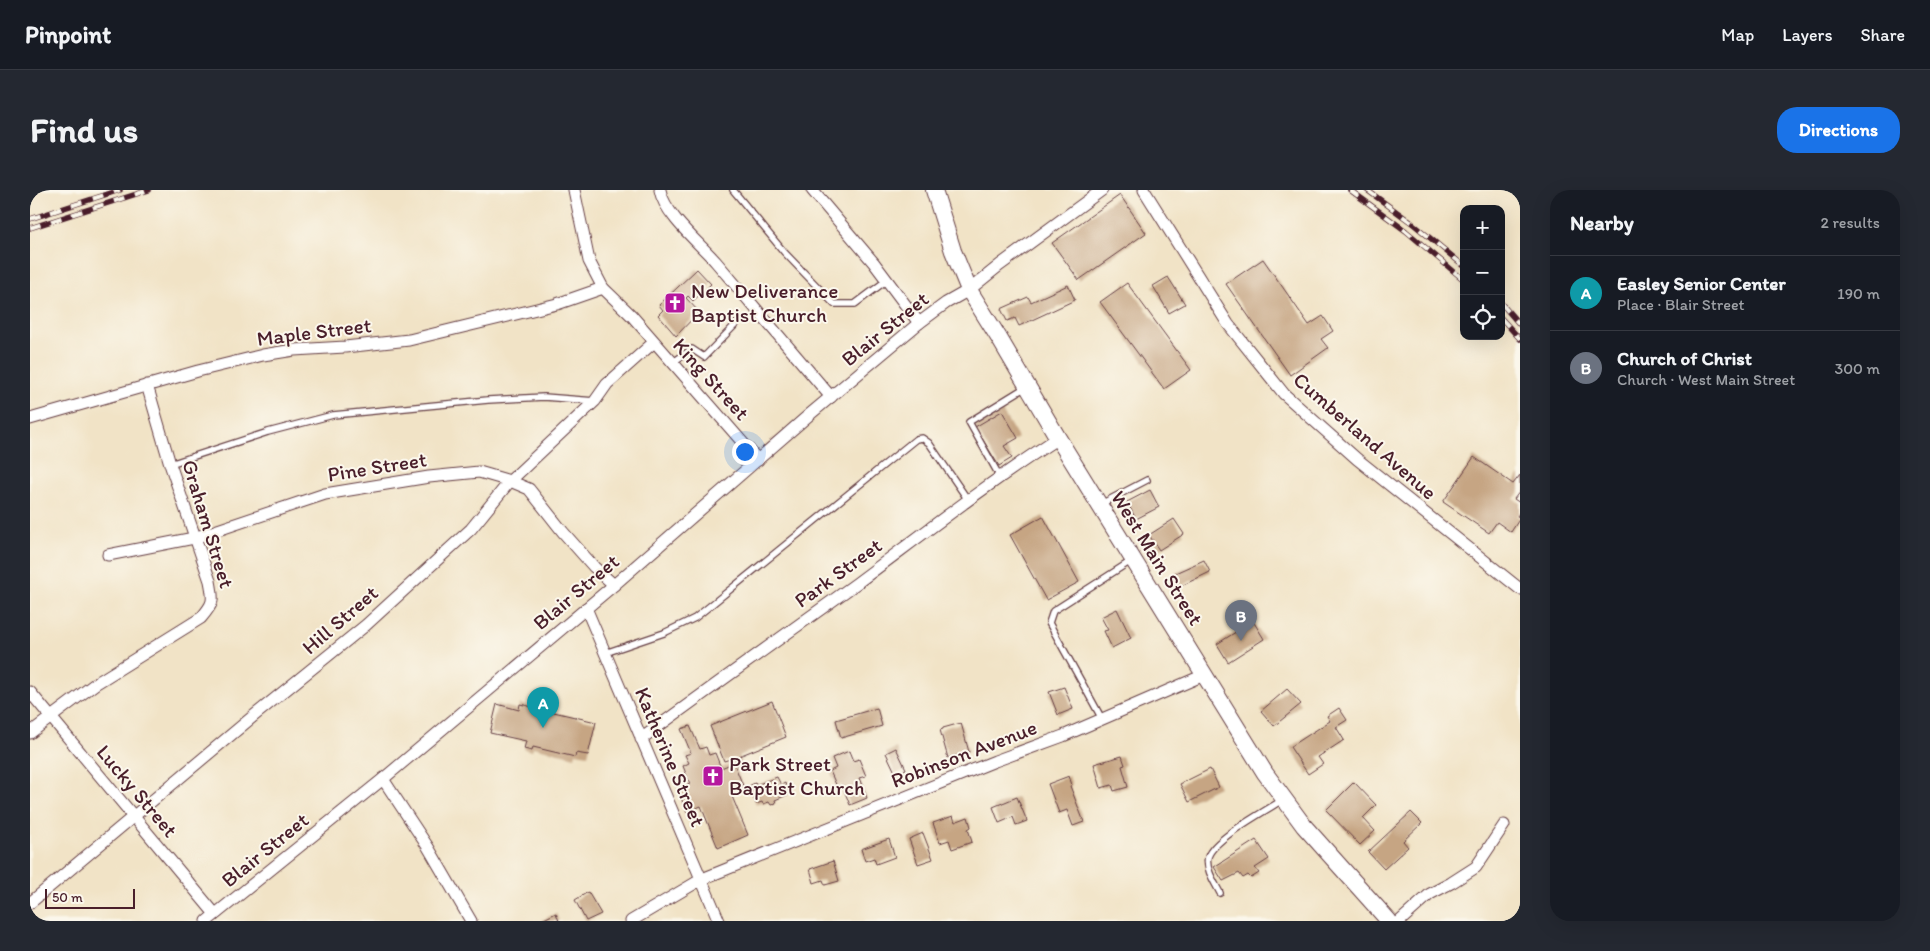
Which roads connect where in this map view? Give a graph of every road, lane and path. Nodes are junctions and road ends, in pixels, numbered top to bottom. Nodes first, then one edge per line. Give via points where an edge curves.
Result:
1 (574, 190) edge
2 (660, 190) edge
3 (734, 190) edge
4 (812, 190) edge
5 (934, 190) edge
6 (1102, 190) edge
7 (1144, 190) edge
8 (887, 280) junction
9 (603, 288) junction
10 (968, 290) junction
11 (919, 323) junction
12 (736, 324) dead end
13 (653, 343) junction
14 (672, 363) junction
15 (147, 385) junction
16 (1028, 386) junction
17 (831, 397) junction
18 (595, 400) junction
19 (30, 419) edge
20 (1058, 438) junction
21 (758, 460) junction
22 (170, 464) junction
23 (1000, 477) junction
24 (1147, 480) dead end
25 (510, 481) junction
26 (968, 500) junction
27 (1099, 504) junction
28 (194, 538) junction
29 (108, 555) dead end
30 (1133, 560) junction
31 (614, 585) junction
32 (1520, 589) edge
33 (586, 608) junction
34 (605, 653) junction
35 (1204, 675) junction
36 (30, 692) edge
37 (50, 716) junction
38 (1102, 719) junction
39 (30, 733) edge
40 (641, 739) junction
41 (383, 779) junction
42 (1284, 799) junction
43 (133, 816) junction
44 (1504, 825) dead end
45 (702, 879) junction
46 (1220, 893) dead end
47 (30, 903) edge
48 (211, 918) edge
49 (471, 921) edge
50 (632, 921) edge
51 (719, 921) edge
52 (1389, 921) edge
53 (1400, 921) edge

1 - 9 street, King Street via 589,261
2 - 17 street via 677,220
3 - 8 lane via 784,252 834,304 855,304
4 - 8 street
5 - 10 main road, West Main Street
6 - 10 street
7 - 32 street, Cumberland Avenue via 1228,324 1284,394 1357,459
8 - 11 street
9 - 13 street, King Street via 632,316
9 - 15 street, Maple Street via 556,304 410,340 294,350 198,370
10 - 11 street, Blair Street
10 - 16 main road, West Main Street
11 - 17 street, Blair Street
12 - 14 lane via 704,357 692,349
13 - 14 street, King Street
13 - 18 street, Hill Street
14 - 21 street, King Street
15 - 19 street, Maple Street
15 - 22 street, Graham Street
16 - 20 main road, West Main Street
16 - 23 lane via 969,422
17 - 21 street, Blair Street
18 - 22 lane via 534,398 333,416 268,432
18 - 25 street, Hill Street
20 - 23 street, Park Street
20 - 27 main road, West Main Street
21 - 31 street, Blair Street
22 - 28 street, Graham Street
23 - 26 street, Park Street
24 - 27 lane
25 - 28 street, Pine Street via 479,472 378,484 325,494
25 - 31 street, Pine Street via 529,489 563,532
25 - 43 street, Hill Street via 472,529 366,625
26 - 34 lane via 929,443 922,438 916,439 696,618 664,633
26 - 40 street, Park Street
27 - 30 main road, West Main Street
28 - 29 street, Pine Street
28 - 37 street, Graham Street via 210,581 214,599 210,607 200,618
30 - 35 main road, West Main Street
30 - 38 lane via 1053,611 1048,623
31 - 33 street, Blair Street
33 - 34 street, Katherine Street
33 - 41 street, Blair Street
34 - 40 street, Katherine Street
35 - 38 street, Robinson Avenue
35 - 42 main road, West Main Street
36 - 37 street, Lucky Street
37 - 39 street, Graham Street
37 - 43 street, Lucky Street
38 - 45 street, Robinson Avenue
40 - 45 street, Katherine Street
41 - 48 street, Blair Street
41 - 49 street
42 - 46 lane via 1224,837 1213,848 1208,858 1210,871
42 - 52 main road, West Main Street
43 - 47 street, Hill Street
43 - 48 street, Lucky Street
44 - 53 street via 1476,867 1430,894
45 - 50 street, Robinson Avenue
45 - 51 street, Katherine Street

